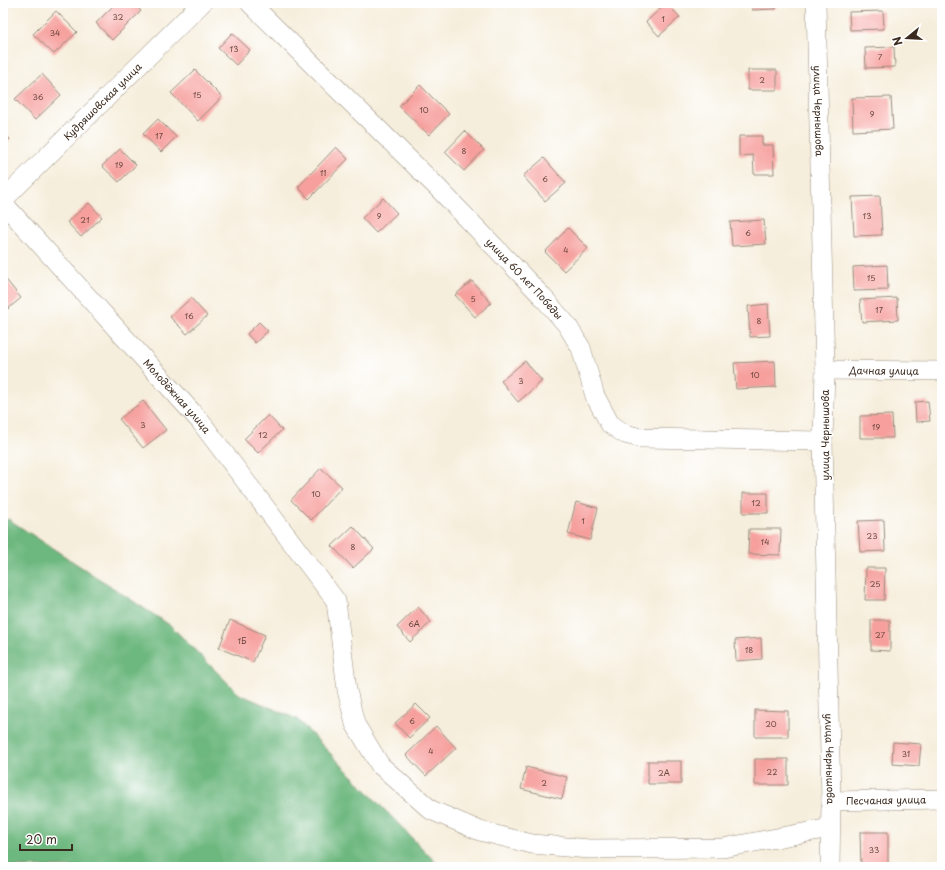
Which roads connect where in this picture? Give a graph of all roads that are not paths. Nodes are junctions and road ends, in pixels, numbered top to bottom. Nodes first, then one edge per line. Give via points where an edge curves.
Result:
1 (202, 3) edge
2 (250, 3) edge
3 (816, 3) edge
4 (3, 201) edge
5 (825, 370) junction
6 (942, 372) edge
7 (824, 441) junction
8 (942, 799) edge
9 (831, 801) junction
10 (830, 828) junction
11 (830, 867) edge

1 - 4 street, Кудряшовская улица
2 - 7 street, улица 60 лет Победы via 437,187 559,315 581,348 595,396 610,424 625,434 641,438
3 - 5 street, улица Чернышова
4 - 10 street, Молодёжная улица via 200,421 336,601 346,690 355,724 380,765 431,810 480,831 532,844 589,849 723,848
5 - 6 street, Дачная улица
5 - 7 street, улица Чернышова
7 - 9 street, улица Чернышова
8 - 9 street, Песчаная улица
9 - 10 street, улица Чернышова
10 - 11 street, улица Чернышова

